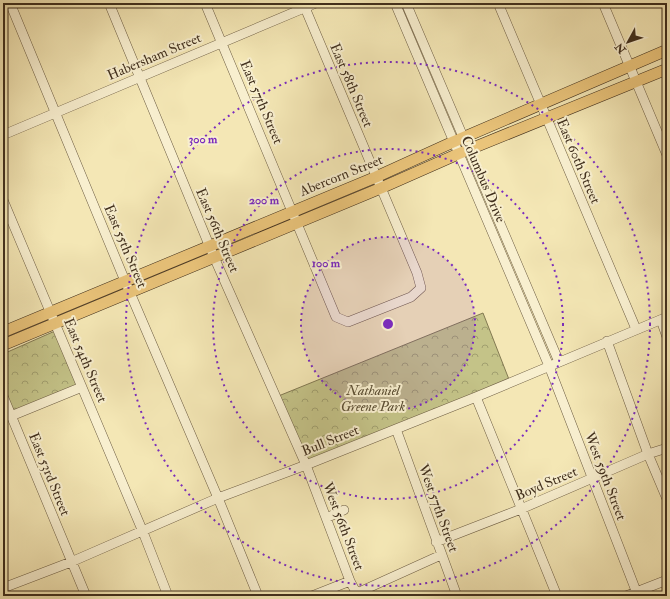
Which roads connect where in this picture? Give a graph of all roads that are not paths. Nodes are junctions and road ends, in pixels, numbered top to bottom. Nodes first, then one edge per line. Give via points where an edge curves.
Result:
1 (10, 3) edge
2 (109, 3) edge
3 (205, 3) edge
4 (316, 3) edge
5 (394, 3) edge
6 (406, 3) edge
7 (498, 3) edge
8 (603, 3) edge
9 (304, 5) edge
10 (222, 43) junction
11 (667, 50) edge
12 (630, 66) junction
13 (667, 69) edge
14 (140, 77) junction
15 (636, 82) junction
16 (540, 105) junction
17 (56, 112) junction
18 (546, 119) junction
19 (3, 135) edge
20 (458, 140) junction
21 (469, 150) junction
22 (458, 154) junction
23 (667, 155) edge
24 (376, 177) junction
25 (381, 188) junction
26 (3, 200) edge
27 (292, 211) junction
28 (297, 222) junction
29 (209, 246) junction
30 (214, 256) junction
31 (125, 281) junction
32 (130, 292) junction
33 (51, 313) junction
34 (664, 318) edge
35 (55, 324) junction
36 (636, 329) junction
37 (3, 332) edge
38 (667, 337) edge
39 (607, 341) junction
40 (3, 345) edge
41 (559, 362) junction
42 (549, 366) junction
43 (82, 386) junction
44 (3, 396) edge
45 (476, 397) junction
46 (11, 416) junction
47 (396, 429) junction
48 (667, 448) edge
49 (648, 454) junction
50 (306, 465) junction
51 (591, 479) junction
52 (218, 498) junction
53 (667, 499) edge
54 (521, 509) junction
55 (344, 510) dead end
56 (326, 518) junction
57 (143, 532) junction
58 (436, 542) junction
59 (441, 555) junction
60 (71, 562) junction
61 (667, 580) edge
62 (350, 581) junction
63 (3, 588) edge
64 (3, 592) edge
65 (638, 594) edge
66 (358, 595) edge
67 (4, 596) edge
68 (86, 596) edge
69 (168, 596) edge
70 (258, 596) edge
71 (312, 596) edge
72 (457, 596) edge
73 (557, 596) edge
74 (626, 596) edge

1 - 17 street, East 55th Street
2 - 14 street, East 56th Street
3 - 10 street, East 57th Street
4 - 9 street, Habersham Street
5 - 20 street, Columbus Drive
6 - 20 street, Columbus Drive
7 - 16 street, East 60th Street
8 - 12 street
9 - 10 street, Habersham Street
9 - 24 street, East 58th Street
10 - 14 street, Habersham Street
10 - 27 street, East 57th Street
11 - 12 main road, Abercorn Street
12 - 15 street
12 - 16 main road, Abercorn Street
13 - 15 main road, Abercorn Street
14 - 17 street, Habersham Street
14 - 29 street, East 56th Street
15 - 18 main road, Abercorn Street
15 - 23 street
16 - 18 street, East 60th Street
16 - 20 main road, Abercorn Street
17 - 19 street, Habersham Street
17 - 31 street, East 55th Street
18 - 21 main road, Abercorn Street
18 - 36 street, East 60th Street
20 - 21 street, Columbus Drive
20 - 22 street, Columbus Drive
20 - 24 main road, Abercorn Street
21 - 22 main road, Abercorn Street
21 - 41 street, Columbus Drive
22 - 25 main road, Abercorn Street
22 - 42 street, Columbus Drive
24 - 25 street, East 58th Street
24 - 27 main road, Abercorn Street
25 - 28 main road, Abercorn Street
25 - 28 street, East 58th Street via 421,288 411,297 363,317 348,322 336,316
26 - 33 street, East 54th Street
27 - 28 street, East 57th Street
27 - 29 main road, Abercorn Street
28 - 30 main road, Abercorn Street
29 - 30 street, East 56th Street
29 - 31 main road, Abercorn Street
30 - 32 main road, Abercorn Street
30 - 50 street, East 56th Street
31 - 32 street, East 55th Street
31 - 33 main road, Abercorn Street
32 - 35 main road, Abercorn Street
32 - 52 street, East 55th Street
33 - 35 street, East 54th Street
33 - 37 main road, Abercorn Street
34 - 36 street, Bull Street
34 - 38 street
35 - 40 main road, Abercorn Street
35 - 43 street, East 54th Street
36 - 39 street, Bull Street
39 - 41 street, Bull Street
39 - 49 street
41 - 42 street, Bull Street
42 - 45 street, Bull Street
42 - 51 street, West 59th Street
43 - 46 street
43 - 57 street, East 54th Street
44 - 46 street, East 53rd Street
45 - 47 street, Bull Street
45 - 54 street
46 - 60 street, East 53rd Street
47 - 50 street, Bull Street
47 - 58 street, West 57th Street
48 - 49 street, Boyd Street
49 - 51 street, Boyd Street
49 - 53 street
50 - 52 street, Bull Street
50 - 56 street, West 56th Street
51 - 54 street, Boyd Street
51 - 65 street, West 59th Street
52 - 57 street, Bull Street
52 - 70 street, East 55th Street
54 - 58 street, Boyd Street
54 - 73 street
55 - 56 street
56 - 62 street, West 56th Street
57 - 60 street, Bull Street
57 - 69 street, East 54th Street
58 - 59 street, West 57th Street
59 - 66 street
59 - 72 street, West 57th Street
60 - 63 street, Bull Street
60 - 68 street, East 53rd Street
61 - 65 street
62 - 66 street, West 56th Street
62 - 71 street
64 - 67 main road
65 - 74 street

